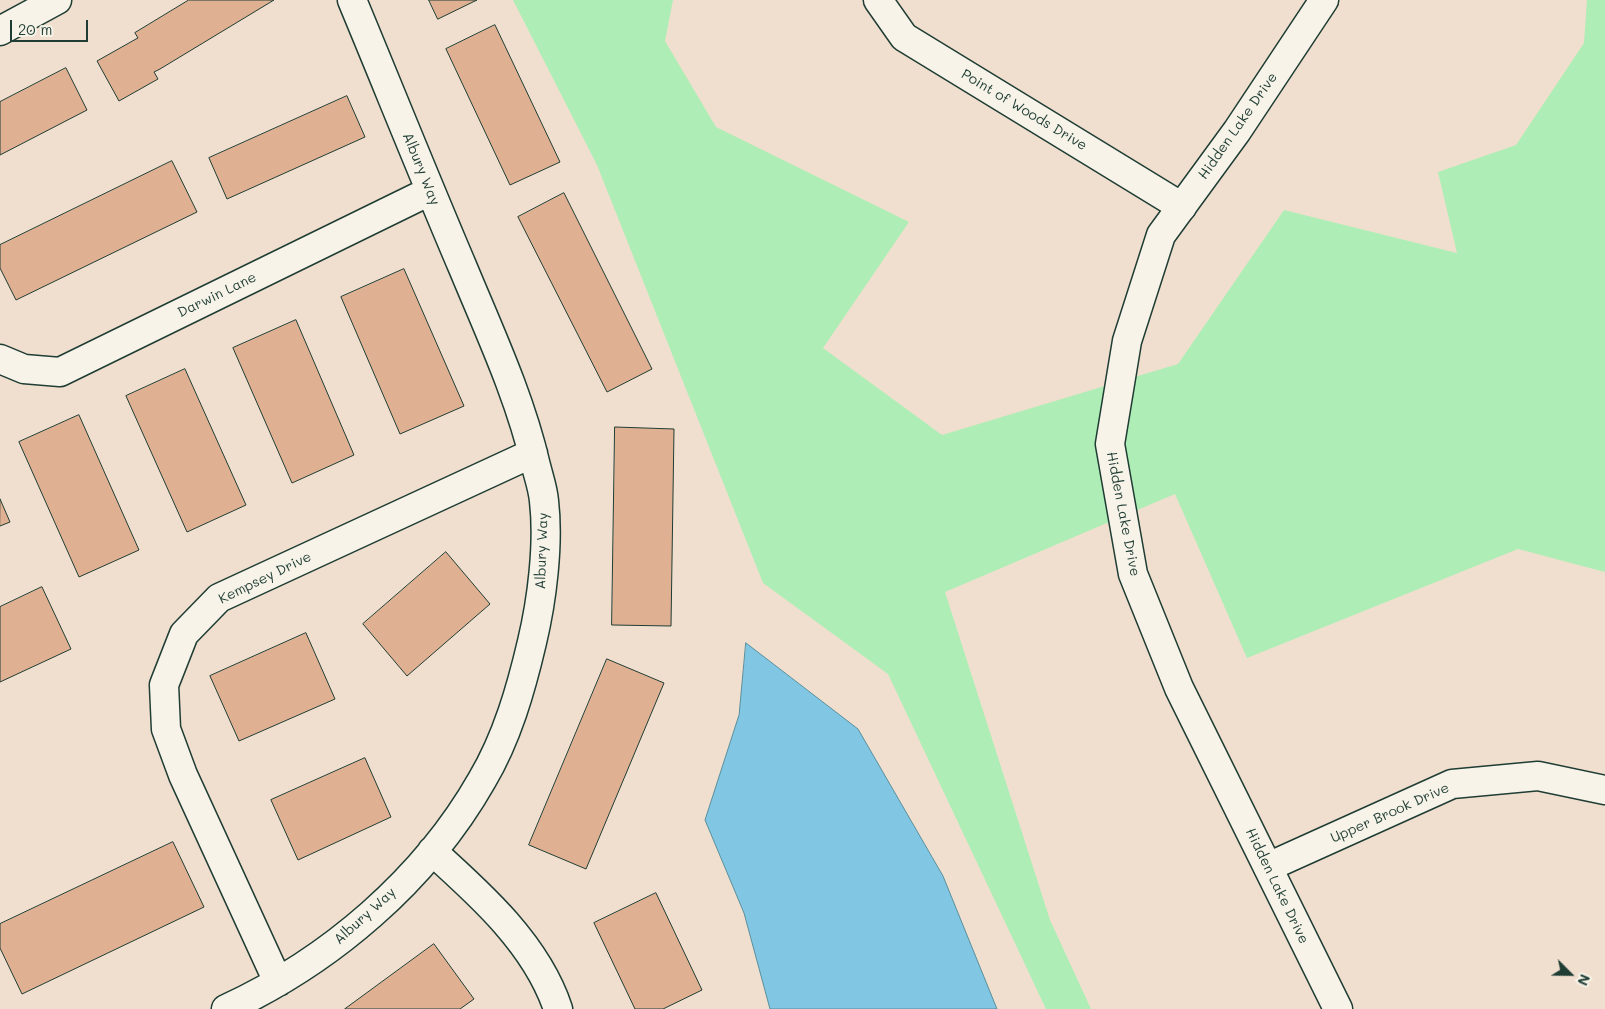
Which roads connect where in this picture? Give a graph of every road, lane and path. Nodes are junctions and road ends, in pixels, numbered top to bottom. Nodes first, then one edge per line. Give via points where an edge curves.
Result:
1 (56, 0) edge
2 (352, 0) edge
3 (878, 0) edge
4 (1324, 0) edge
5 (0, 31) edge
6 (430, 191) junction
7 (1182, 207) junction
8 (0, 359) edge
9 (533, 453) junction
10 (1605, 790) edge
11 (432, 851) junction
12 (1268, 867) junction
13 (278, 982) junction
14 (226, 1009) edge
15 (558, 1009) edge
16 (1338, 1009) edge

1 - 5 street
2 - 6 street, Albury Way
3 - 7 street, Point of Woods Drive via 904,37
4 - 7 street, Hidden Lake Drive
6 - 8 street, Darwin Lane via 60,372 24,369
6 - 9 street, Albury Way via 516,393
7 - 12 street, Hidden Lake Drive via 1161,235 1127,341 1110,444 1133,574 1179,688
9 - 11 street, Albury Way via 544,501 544,542 542,587 526,667 500,746 483,780
9 - 13 street, Kempsey Drive via 219,598 184,634 164,685 166,729 183,775
10 - 12 street, Upper Brook Drive via 1538,776 1452,784
11 - 13 street, Albury Way via 362,923
11 - 15 street via 477,891 514,934 539,970
12 - 16 street, Hidden Lake Drive
13 - 14 street, Albury Way

